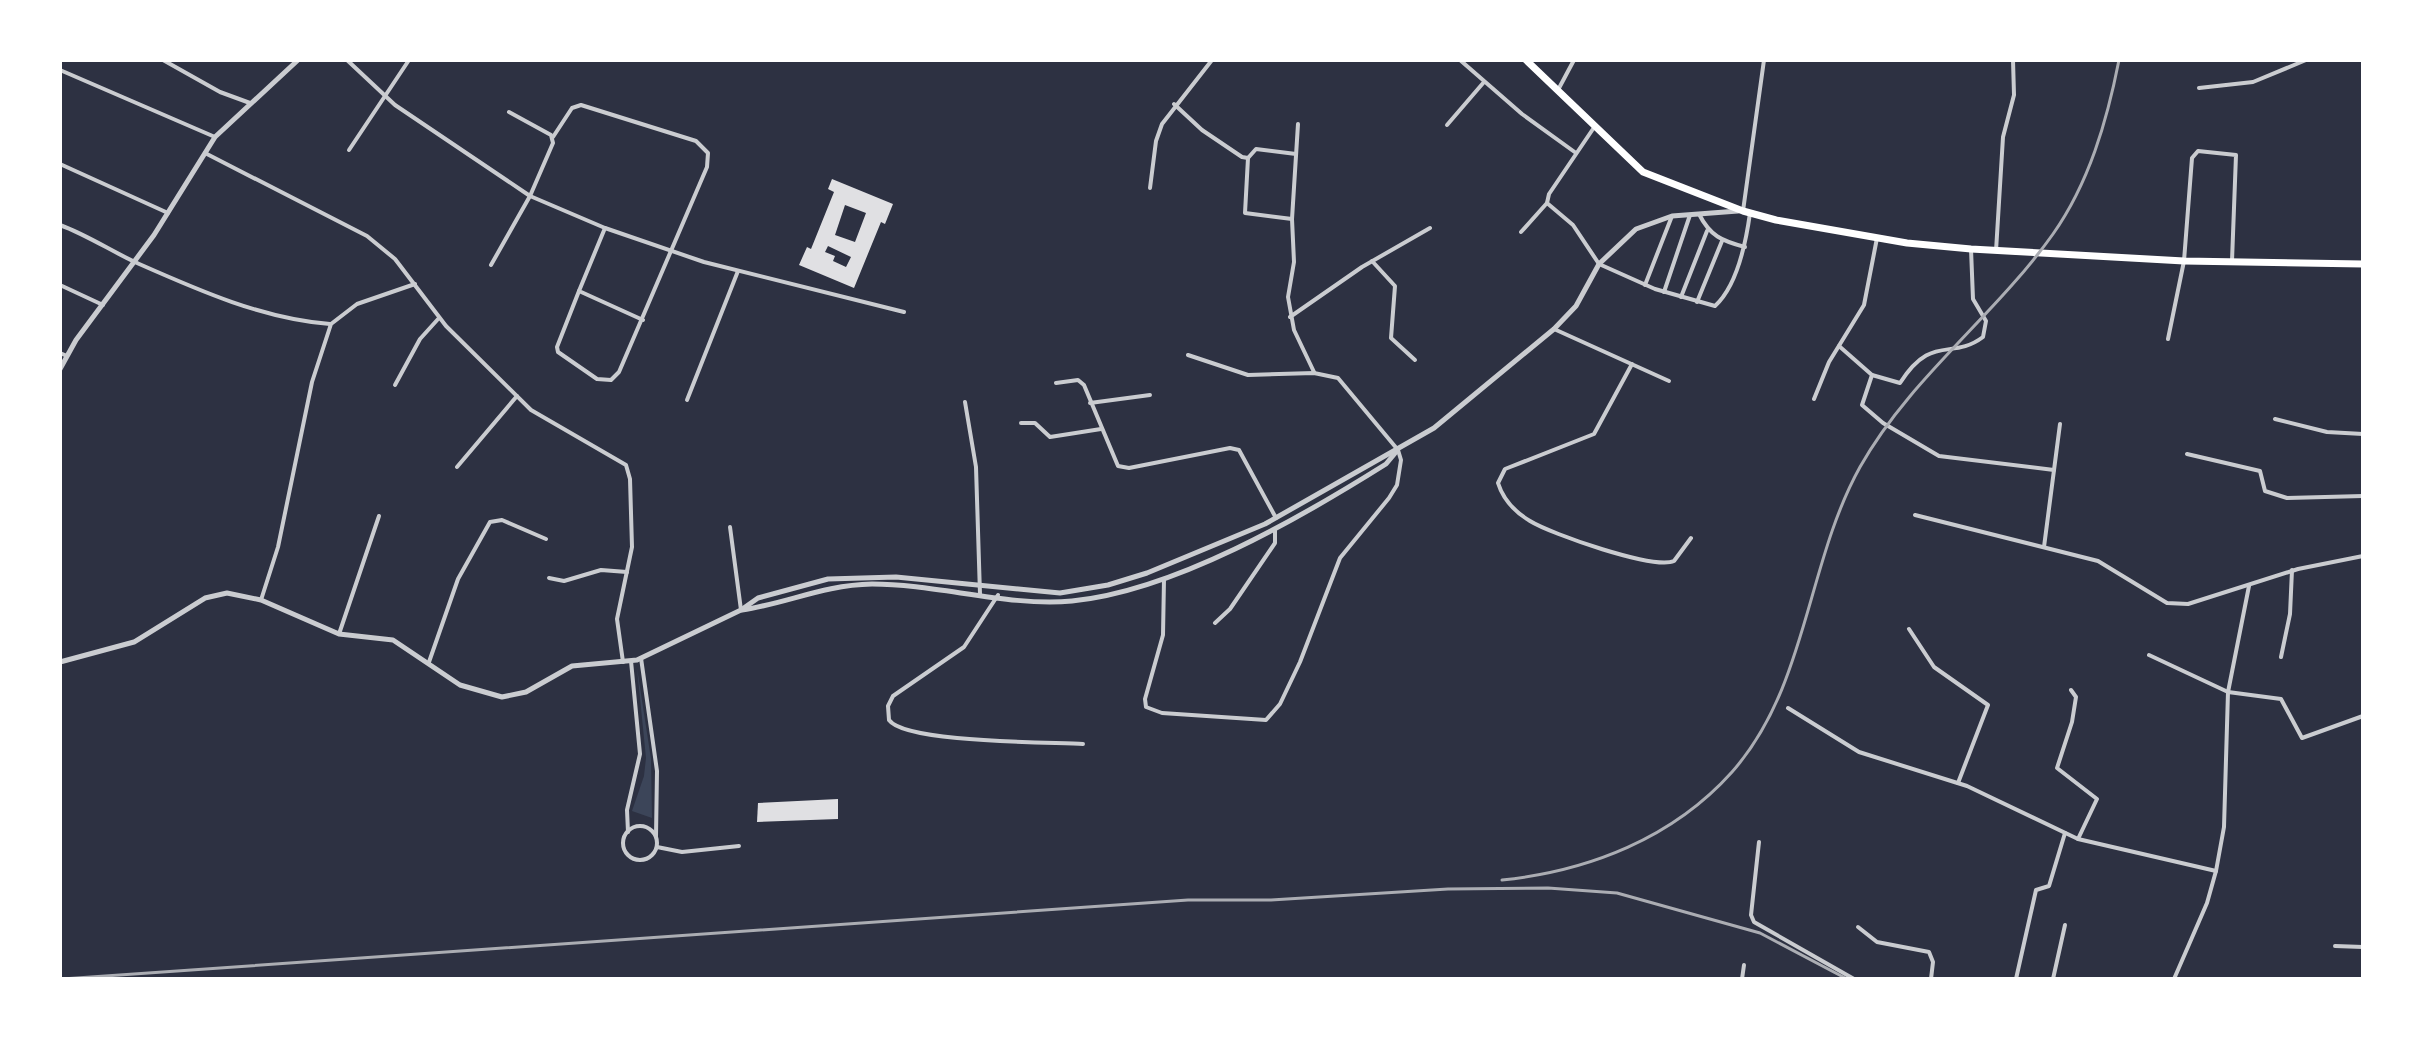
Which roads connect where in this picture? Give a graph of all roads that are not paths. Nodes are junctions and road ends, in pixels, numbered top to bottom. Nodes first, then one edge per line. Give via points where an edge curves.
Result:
1 (163, 60) edge
2 (298, 60) edge
3 (347, 60) edge
4 (409, 60) edge
5 (1212, 60) edge
6 (1460, 60) edge
7 (1526, 60) edge
8 (1574, 60) edge
9 (1764, 60) edge
10 (2013, 60) edge
11 (2306, 60) edge
12 (60, 70) edge
13 (1484, 82) junction
14 (2199, 88) dead end
15 (1558, 90) junction
16 (387, 97) junction
17 (250, 103) junction
18 (1174, 104) junction
19 (509, 112) dead end
20 (1298, 124) dead end
21 (1447, 125) dead end
22 (1595, 126) junction
23 (215, 137) junction
24 (553, 137) junction
25 (349, 150) dead end
26 (205, 153) junction
27 (1576, 153) junction
28 (1296, 154) junction
29 (1248, 158) junction
30 (60, 164) edge
31 (1150, 188) dead end
32 (530, 196) junction
33 (1547, 203) junction
34 (1746, 212) junction
35 (168, 213) junction
36 (1699, 214) junction
37 (1690, 215) junction
38 (1672, 216) junction
39 (1292, 219) junction
40 (60, 225) edge
41 (605, 228) junction
42 (1430, 228) dead end
43 (1707, 231) junction
44 (1521, 232) dead end
45 (1877, 238) junction
46 (1722, 241) junction
47 (1745, 247) junction
48 (1971, 249) junction
49 (1996, 251) junction
50 (673, 252) junction
51 (1372, 261) junction
52 (2184, 261) junction
53 (2232, 261) junction
54 (135, 262) junction
55 (1599, 264) junction
56 (2363, 264) edge
57 (491, 265) dead end
58 (738, 271) junction
59 (415, 284) junction
60 (60, 285) edge
61 (1645, 285) junction
62 (579, 291) junction
63 (1664, 292) junction
64 (1681, 297) junction
65 (1697, 302) junction
66 (103, 305) junction
67 (904, 312) dead end
68 (439, 317) junction
69 (1290, 317) junction
70 (643, 320) junction
71 (331, 324) junction
72 (1554, 329) junction
73 (2168, 339) dead end
74 (1839, 346) junction
75 (60, 353) edge
76 (1188, 355) dead end
77 (67, 356) junction
78 (1415, 360) dead end
79 (1632, 364) junction
80 (60, 369) edge
81 (1314, 373) junction
82 (1872, 375) junction
83 (1669, 381) dead end
84 (1056, 383) dead end
85 (395, 385) dead end
86 (1150, 395) dead end
87 (517, 396) junction
88 (1814, 399) dead end
89 (687, 400) dead end
90 (965, 402) dead end
91 (1090, 403) junction
92 (2275, 419) dead end
93 (1021, 423) dead end
94 (2060, 424) dead end
95 (1101, 429) junction
96 (2363, 434) edge
97 (1398, 450) junction
98 (2187, 454) dead end
99 (457, 467) dead end
100 (2054, 470) junction
101 (2363, 496) edge
102 (1915, 515) dead end
103 (379, 516) dead end
104 (1276, 518) junction
105 (1265, 524) junction
106 (730, 527) dead end
107 (1272, 531) junction
108 (1691, 538) dead end
109 (546, 539) dead end
110 (2044, 547) junction
111 (2363, 556) edge
112 (2292, 570) junction
113 (627, 572) junction
114 (1147, 573) junction
115 (1164, 577) junction
116 (549, 578) dead end
117 (1149, 582) junction
118 (980, 585) junction
119 (2249, 586) junction
120 (980, 594) junction
121 (998, 595) junction
122 (261, 600) junction
123 (741, 610) junction
124 (1215, 623) dead end
125 (1909, 629) dead end
126 (339, 634) junction
127 (2149, 655) dead end
128 (2281, 657) dead end
129 (641, 658) junction
130 (631, 661) junction
131 (60, 662) edge
132 (429, 662) junction
133 (623, 662) junction
134 (2071, 690) dead end
135 (2228, 692) junction
136 (1788, 708) dead end
137 (2363, 716) edge
138 (1083, 744) dead end
139 (1958, 783) junction
140 (628, 832) junction
141 (2065, 833) junction
142 (656, 836) junction
143 (2078, 839) junction
144 (1759, 842) dead end
145 (739, 846) dead end
146 (657, 847) junction
147 (2216, 871) junction
148 (2065, 925) dead end
149 (1858, 927) dead end
150 (2335, 946) dead end
151 (2363, 947) edge
152 (1744, 965) dead end
153 (1742, 979) edge
154 (1854, 979) edge
155 (1931, 979) edge
156 (2016, 979) edge
157 (2053, 979) edge
158 (2174, 979) edge

1 - 17 street
2 - 17 street
3 - 16 street
4 - 16 street
5 - 18 street
6 - 13 street
7 - 15 main road
8 - 15 street
9 - 34 street
10 - 49 street via 2014,95 2003,137
11 - 14 street via 2253,82
12 - 23 street
13 - 21 street
13 - 27 street
15 - 22 main road
16 - 25 street
16 - 32 street
17 - 23 street
18 - 29 street via 1212,137
18 - 31 street via 1156,141
19 - 24 street
20 - 28 street
22 - 27 street
22 - 34 main road via 1643,172
23 - 26 street
24 - 32 street
24 - 50 street via 572,108 581,105 704,146 707,167
26 - 35 street
26 - 59 street via 367,236
27 - 33 street
28 - 29 street via 1256,149
28 - 39 street
29 - 39 street via 1245,213
30 - 35 street
32 - 41 street
32 - 57 street
33 - 44 street
33 - 55 street via 1573,225
34 - 36 street
34 - 45 main road
34 - 47 street
35 - 54 street
36 - 37 street
36 - 43 street
37 - 38 street
37 - 63 street
38 - 55 street via 1636,229
38 - 61 street
39 - 69 street
40 - 54 street
41 - 50 street
41 - 62 street
42 - 51 street
43 - 46 street
43 - 64 street
45 - 48 main road
45 - 74 street via 1865,301
46 - 47 street
46 - 65 street
47 - 65 street via 1718,304
48 - 49 main road
48 - 82 street via 1973,299 1986,321 1983,337 1929,353 1900,383
49 - 52 main road
50 - 58 street
50 - 70 street
51 - 69 street
51 - 78 street via 1395,286 1391,338
52 - 53 main road
52 - 53 street via 2192,158 2198,151 2236,155
52 - 73 street
53 - 56 main road
54 - 66 street
54 - 71 street via 276,317
55 - 61 street
55 - 72 street via 1576,306
58 - 67 street
58 - 89 street
59 - 68 street
59 - 71 street via 357,304
60 - 66 street
61 - 63 street
62 - 70 street
62 - 70 street via 557,347 568,362 597,379 615,377
63 - 64 street
64 - 65 street
66 - 77 street
68 - 85 street via 420,339
68 - 87 street
69 - 81 street
71 - 122 street via 312,382 278,547
72 - 79 street
72 - 97 street via 1456,413
74 - 82 street
74 - 88 street
75 - 77 street
76 - 81 street via 1248,375
77 - 80 street
79 - 83 street
79 - 108 street via 1594,434 1505,469 1498,483 1501,495 1531,522 1650,562 1674,561
81 - 97 street via 1347,384
82 - 100 street via 1862,405 1927,451
84 - 91 street via 1078,380
86 - 91 street
87 - 99 street
87 - 113 street via 552,424 626,465 632,547
90 - 118 street via 976,467
91 - 95 street
92 - 96 street via 2327,432
93 - 95 street via 1035,423 1050,437
94 - 100 street
95 - 104 street via 1115,462 1124,468 1239,450
97 - 104 street
97 - 107 street via 1386,464
97 - 115 street via 1397,485 1340,558 1300,662 1272,716 1254,720 1162,713 1146,707 1165,621
98 - 101 street via 2260,471 2265,491 2280,497
100 - 110 street
102 - 110 street
103 - 126 street
104 - 105 street
105 - 107 street
105 - 114 street
106 - 123 street
107 - 115 street
107 - 124 street via 1275,543
109 - 132 street via 502,520 485,528 458,579
110 - 119 street via 2098,561 2167,603 2188,604
111 - 112 street
112 - 119 street
112 - 128 street
113 - 116 street via 601,570 564,581
113 - 133 street via 617,619
114 - 117 street
114 - 118 street via 1060,593
115 - 117 street
117 - 121 street via 1074,600
118 - 120 street
118 - 123 street via 875,576 828,579 770,594
119 - 135 street
120 - 121 street
120 - 123 street via 853,585
121 - 138 street via 964,647 893,696 889,720 899,729 926,736
122 - 126 street
122 - 131 street via 227,593 205,598 134,642
123 - 129 street
125 - 139 street via 1934,667 1988,705
126 - 132 street via 393,640
127 - 135 street
129 - 130 street
129 - 142 street via 657,771
130 - 133 street
130 - 140 street via 640,754 627,810
132 - 133 street via 460,685 502,697 526,692 572,666
134 - 143 street via 2074,717 2057,768 2097,799
135 - 137 street via 2281,699 2302,738
135 - 147 street via 2224,827
136 - 139 street via 1859,752
139 - 141 street
140 - 142 street via 643,826
140 - 146 street via 624,842 630,856 646,859
141 - 143 street
141 - 156 street via 2049,886 2036,890
142 - 146 street
143 - 147 street
144 - 154 street via 1754,922
145 - 146 street via 682,852
147 - 158 street
148 - 157 street
149 - 155 street via 1877,942 1929,952
150 - 151 street
152 - 153 street

